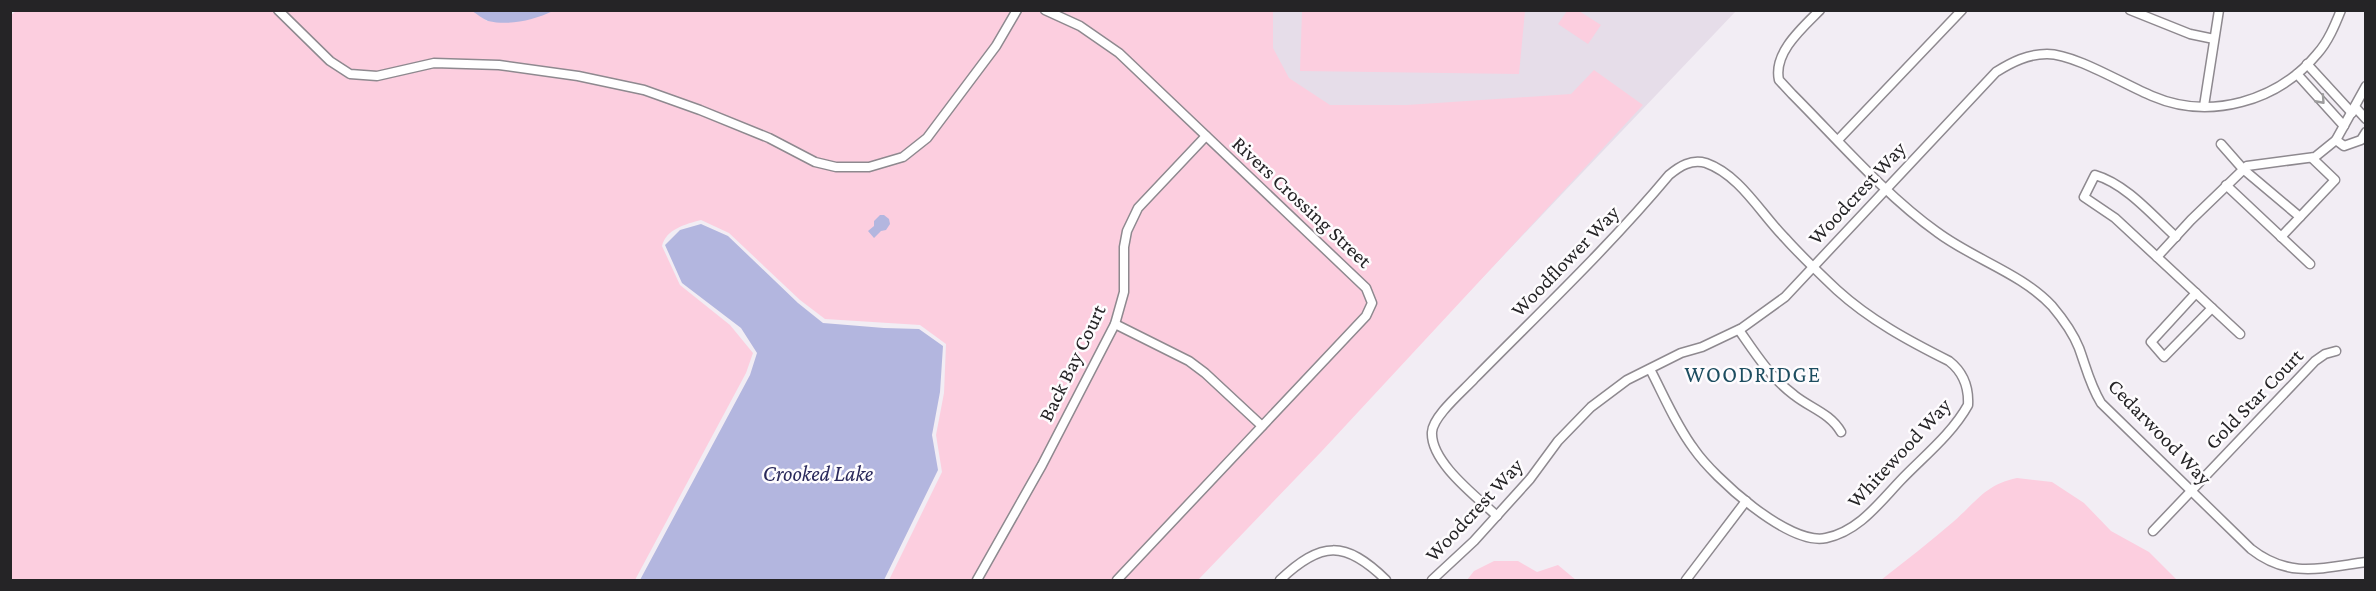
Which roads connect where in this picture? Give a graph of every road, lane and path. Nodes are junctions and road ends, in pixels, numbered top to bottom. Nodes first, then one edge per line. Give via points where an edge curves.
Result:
1 (278, 10) edge
2 (1017, 10) edge
3 (1045, 10) edge
4 (1820, 10) edge
5 (1962, 10) edge
6 (2130, 10) edge
7 (2219, 10) edge
8 (2342, 10) edge
9 (2214, 39) junction
10 (2307, 64) junction
11 (2298, 74) junction
12 (2366, 86) edge
13 (2204, 106) junction
14 (2353, 110) junction
15 (2366, 119) edge
16 (2344, 126) junction
17 (2366, 132) edge
18 (1206, 136) junction
19 (1838, 140) junction
20 (2336, 140) junction
21 (2221, 144) dead end
22 (2312, 158) junction
23 (2244, 168) junction
24 (2226, 185) junction
25 (1886, 187) junction
26 (2300, 217) junction
27 (2176, 237) junction
28 (2281, 237) junction
29 (2157, 257) junction
30 (2310, 264) dead end
31 (1814, 267) junction
32 (2196, 293) junction
33 (2212, 308) junction
34 (1115, 324) junction
35 (1739, 330) junction
36 (2240, 334) dead end
37 (2336, 351) dead end
38 (1650, 369) junction
39 (1262, 426) junction
40 (1841, 432) dead end
41 (2192, 491) junction
42 (1746, 501) junction
43 (1497, 516) junction
44 (2153, 531) dead end
45 (2366, 562) edge
46 (977, 580) edge
47 (1117, 580) edge
48 (1280, 580) edge
49 (1386, 580) edge
50 (1432, 580) edge
51 (1686, 580) edge

1 - 2 street via 330,61 350,74 377,76 434,63 499,65 578,76 644,90 769,138 815,162 837,167 869,167 903,157 927,138 996,46
3 - 18 street, Rivers Crossing Street via 1080,26 1119,54
4 - 19 street, Cedarwood Way via 1782,54 1778,77
5 - 19 street
6 - 9 street via 2190,34
7 - 9 street
8 - 10 street, Woodcrest Way via 2326,42
9 - 13 street
10 - 11 street, Woodcrest Way
10 - 14 street
11 - 13 street, Woodcrest Way via 2256,98 2224,106
11 -> 16 street
12 - 14 street
13 - 25 street, Woodcrest Way via 2170,103 2066,58 2032,56 2009,64 1988,79
14 - 15 street
14 - 16 street
16 - 20 street
17 - 20 street via 2361,140 2344,146
18 - 34 street, Back Bay Court via 1138,208 1127,231 1124,292
18 - 39 street, Rivers Crossing Street via 1366,288 1372,303 1366,316
19 - 25 street, Cedarwood Way
20 - 22 street
21 - 23 street
22 - 23 street
22 - 26 street via 2336,180
23 - 24 street
23 - 26 street
24 - 27 street
24 - 28 street
25 - 31 street, Woodcrest Way
25 - 41 street, Cedarwood Way via 1936,232 2023,283 2049,304 2078,345 2088,379 2101,403
26 - 28 street
27 - 29 street
27 - 29 street via 2136,200 2095,175 2084,197 2115,218
28 - 30 street
29 - 32 street
31 - 35 street, Woodcrest Way via 1777,303
31 - 42 street, Whitewood Way via 1874,319 1957,367 1965,380 1968,405 1940,441 1865,519 1848,530 1824,539 1805,538
31 - 43 street, Woodflower Way via 1725,174 1699,162 1679,167 1464,389 1434,425 1434,444 1444,465
32 - 33 street
32 - 33 street via 2151,342 2163,357
33 - 36 street
34 - 39 street via 1189,361
34 - 46 street, Back Bay Court
35 - 38 street, Woodcrest Way
35 - 40 street via 1776,379 1799,399 1830,417
37 - 41 street, Gold Star Court via 2315,361
38 - 42 street, Whitewood Way via 1692,447
38 - 43 street, Woodcrest Way via 1619,385 1591,407
39 - 47 street, Rivers Crossing Street
41 - 44 street, Gold Star Court
41 - 45 street, Cedarwood Way via 2251,549 2276,564 2302,570
42 - 51 street
43 - 50 street, Woodcrest Way
48 - 49 street via 1308,556 1336,551 1356,555

